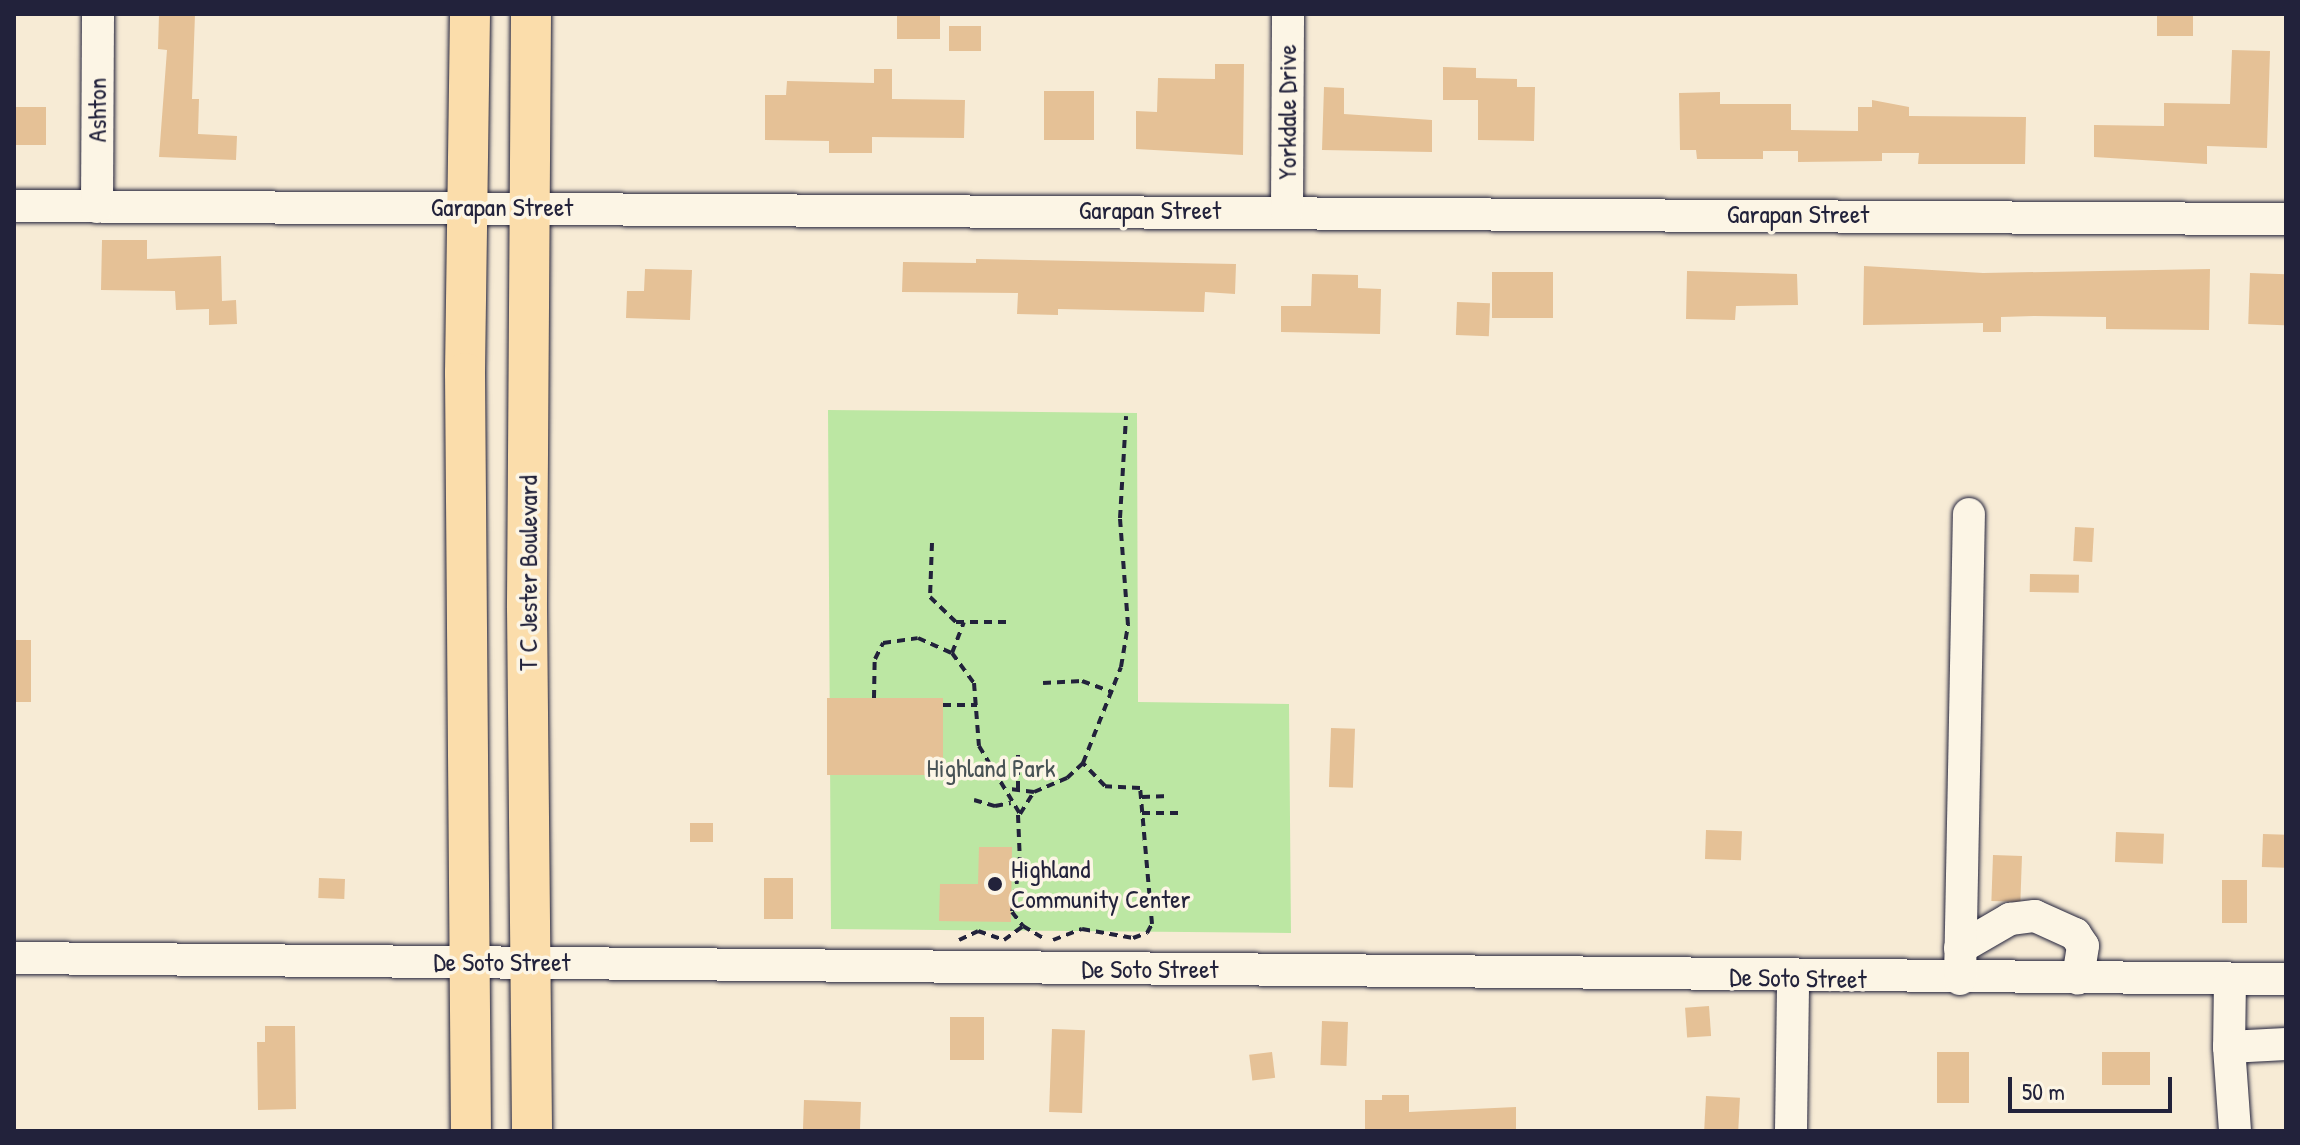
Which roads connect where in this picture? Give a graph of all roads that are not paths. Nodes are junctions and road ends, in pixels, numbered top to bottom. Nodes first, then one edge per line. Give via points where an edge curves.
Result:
1 (98, 14) edge
2 (470, 14) edge
3 (531, 14) edge
4 (1288, 14) edge
5 (14, 206) edge
6 (97, 207) junction
7 (467, 207) junction
8 (531, 207) junction
9 (1287, 211) junction
10 (2286, 219) edge
11 (1969, 514) dead end
12 (467, 605) junction
13 (527, 608) junction
14 (14, 958) edge
15 (470, 962) junction
16 (531, 962) junction
17 (1960, 963) junction
18 (1793, 979) junction
19 (2078, 979) junction
20 (2230, 979) junction
21 (2286, 979) edge
22 (2286, 1044) edge
23 (2229, 1047) junction
24 (471, 1131) edge
25 (532, 1131) edge
26 (1791, 1131) edge
27 (2235, 1131) edge

1 - 6 street, Ashton
2 - 7 main road
3 - 8 main road, T C Jester Boulevard
4 - 9 street, Yorkdale Drive
5 - 6 street, Garapan Street
6 - 7 street, Garapan Street
7 - 8 street, Garapan Street
7 - 12 main road
8 - 9 street, Garapan Street
8 - 13 main road, T C Jester Boulevard
9 - 10 street, Garapan Street
11 - 17 street
12 - 13 main road
12 - 15 main road
13 - 16 main road, T C Jester Boulevard
14 - 15 street, De Soto Street
15 - 16 street, De Soto Street
15 - 24 main road
16 - 18 street, De Soto Street
16 - 25 main road, T C Jester Boulevard
17 - 18 street, De Soto Street
17 - 19 street, De Soto Street
17 - 19 street via 2010,919 2035,916 2075,934 2083,946
18 - 26 street
19 - 20 street, De Soto Street
20 - 21 street, De Soto Street
20 - 23 street
22 - 23 street
23 - 27 street

